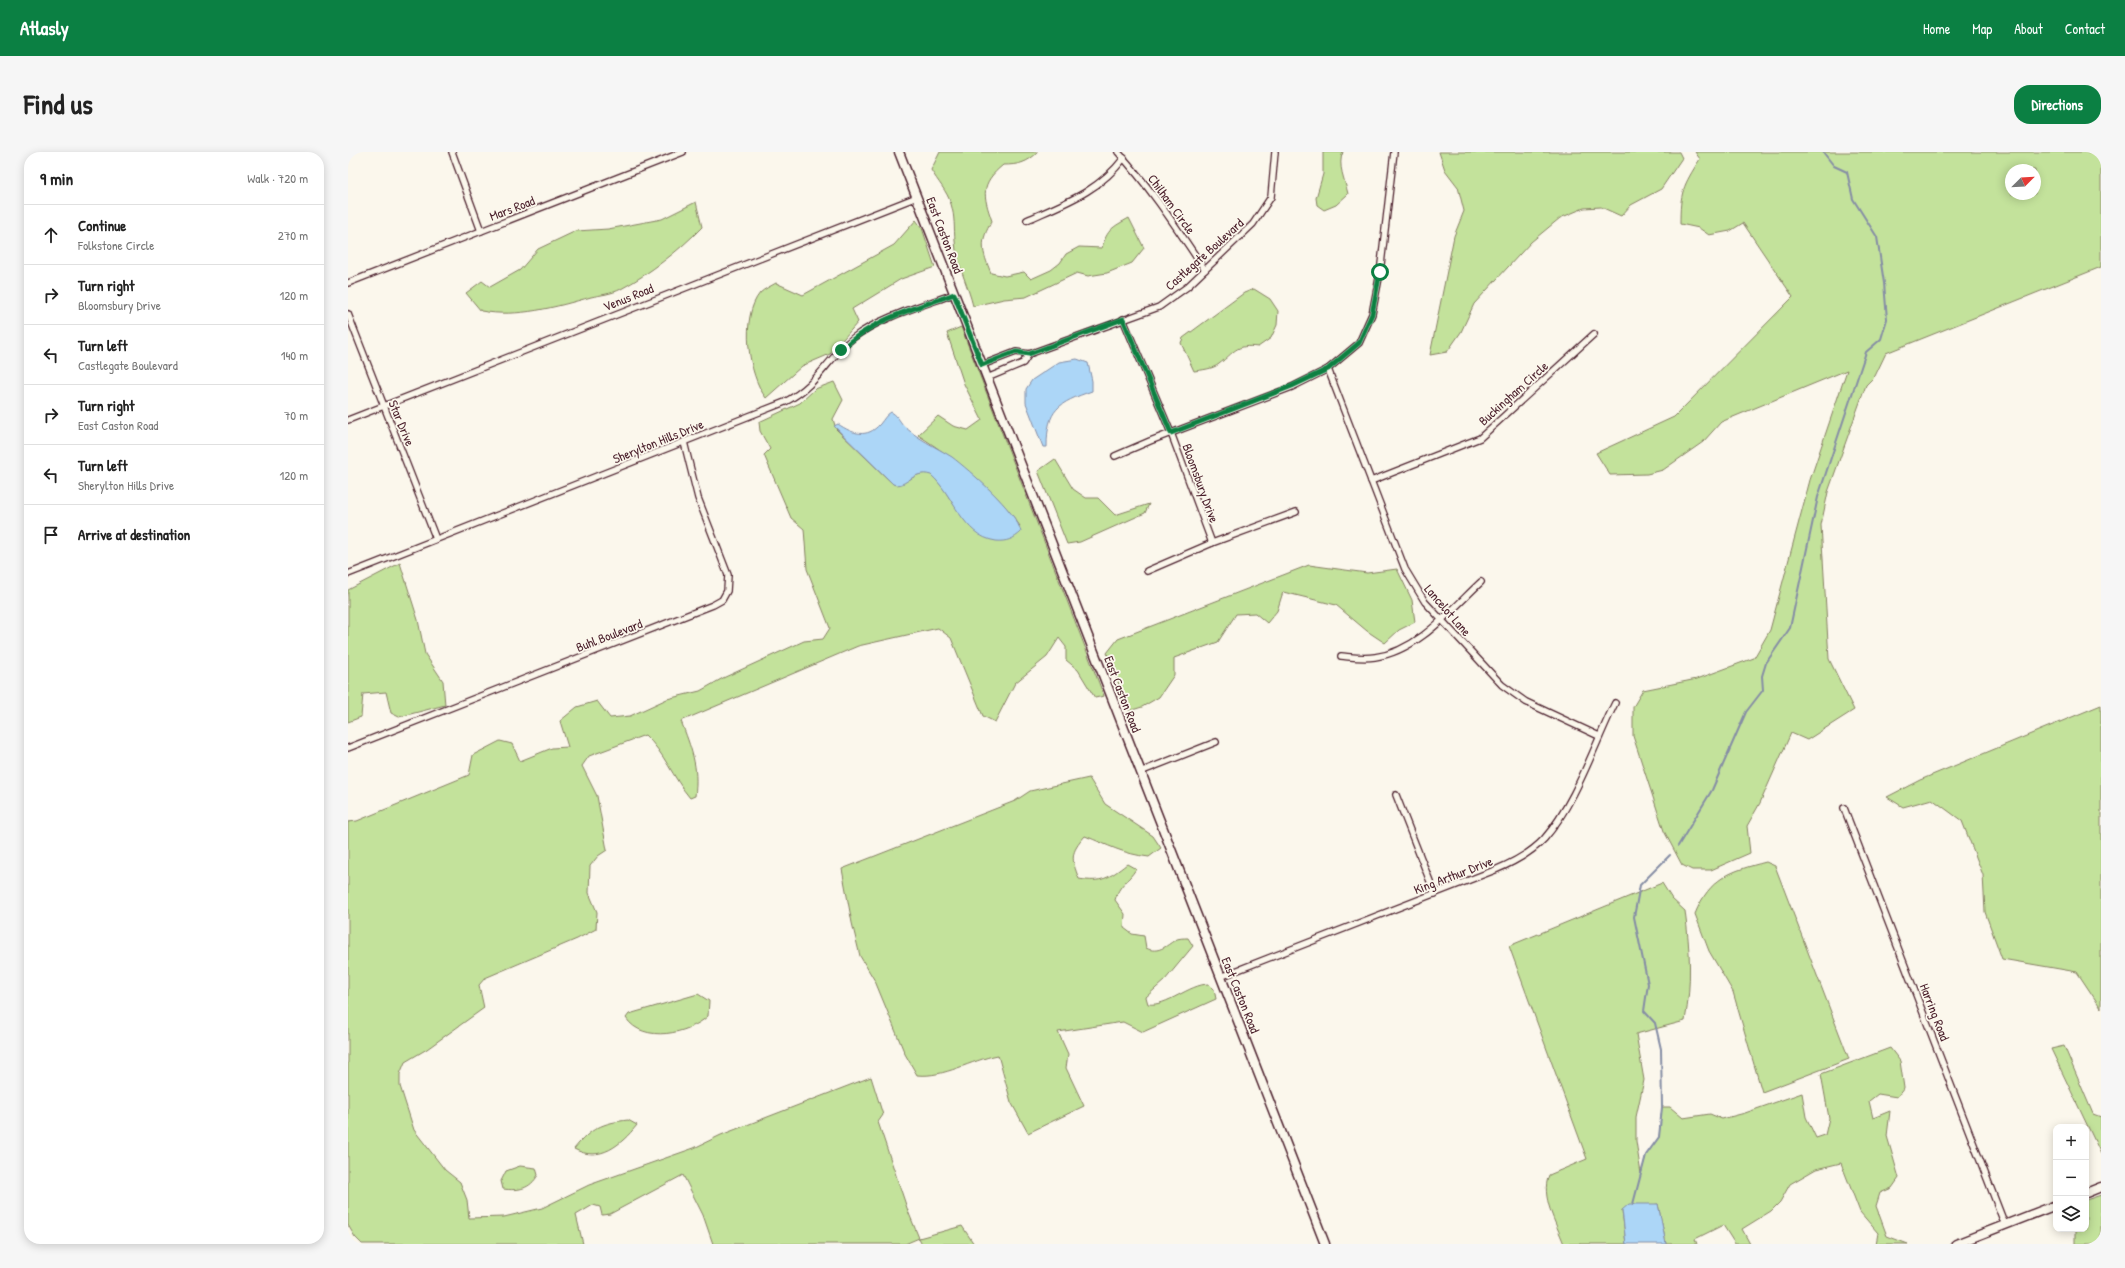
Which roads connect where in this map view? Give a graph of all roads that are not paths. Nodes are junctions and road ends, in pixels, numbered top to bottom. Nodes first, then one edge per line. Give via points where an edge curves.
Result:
1 (452, 152) edge
2 (684, 152) edge
3 (899, 152) edge
4 (1118, 152) edge
5 (1275, 152) edge
6 (1394, 152) edge
7 (1124, 158) junction
8 (917, 197) junction
9 (1027, 220) dead end
10 (481, 231) junction
11 (1205, 270) junction
12 (348, 283) edge
13 (954, 294) junction
14 (348, 314) edge
15 (1123, 319) junction
16 (1594, 334) dead end
17 (1029, 354) junction
18 (982, 365) junction
19 (1328, 369) junction
20 (987, 378) junction
21 (383, 406) junction
22 (348, 420) edge
23 (1171, 433) junction
24 (684, 442) junction
25 (1115, 456) dead end
26 (1370, 481) junction
27 (1296, 512) dead end
28 (436, 539) junction
29 (1212, 543) junction
30 (1147, 571) dead end
31 (348, 574) edge
32 (1481, 582) dead end
33 (1440, 620) junction
34 (1341, 656) dead end
35 (1615, 703) dead end
36 (1599, 736) junction
37 (1216, 742) dead end
38 (348, 748) edge
39 (1140, 772) junction
40 (1396, 795) dead end
41 (1844, 808) dead end
42 (1435, 894) junction
43 (1220, 976) junction
44 (2101, 1187) edge
45 (2089, 1192) edge
46 (2053, 1206) edge
47 (2005, 1225) junction
48 (1325, 1244) edge
49 (1956, 1244) edge

1 - 10 street
2 - 10 street, Mars Road
3 - 8 street, East Caston Road
4 - 7 street, Chilham Circle
5 - 11 street, Castlegate Boulevard via 1271,197 1253,224
6 - 19 street via 1386,232 1372,314 1359,343
7 - 9 street via 1112,174 1092,190
7 - 11 street, Chilham Circle
8 - 13 street, East Caston Road
8 - 21 street, Venus Road
10 - 12 street, Mars Road
11 - 15 street, Castlegate Boulevard via 1159,307
13 - 18 street, East Caston Road
13 - 24 street, Sherylton Hills Drive via 860,332 798,396
14 - 21 street, Star Drive
15 - 17 street, Castlegate Boulevard
15 - 23 street, Bloomsbury Drive
16 - 26 street, Buckingham Circle via 1480,438
17 - 18 street, Castlegate Boulevard via 1016,352
17 - 20 street, Castlegate Boulevard via 1023,363
18 - 20 street, East Caston Road
19 - 23 street via 1292,386
19 - 26 street, Lancelot Lane
20 - 39 street, East Caston Road
21 - 22 street, Venus Road
21 - 28 street, Star Drive
23 - 25 street
23 - 29 street, Bloomsbury Drive
24 - 28 street, Sherylton Hills Drive
24 - 38 street, Buhl Boulevard via 698,498 728,575 729,585 722,600 655,629
26 - 33 street, Lancelot Lane via 1409,577
27 - 29 street
28 - 31 street, Sherylton Hills Drive
29 - 30 street
32 - 33 street
33 - 34 street via 1413,643 1395,652 1366,658
33 - 36 street, Lancelot Lane via 1494,678 1511,692
35 - 36 street, King Arthur Drive
36 - 42 street, King Arthur Drive via 1564,810 1541,842 1504,866
37 - 39 street
39 - 43 street, East Caston Road
40 - 42 street
41 - 47 street, Harring Road
42 - 43 street, King Arthur Drive
43 - 48 street, East Caston Road
44 - 45 street
46 - 47 street
47 - 49 street

